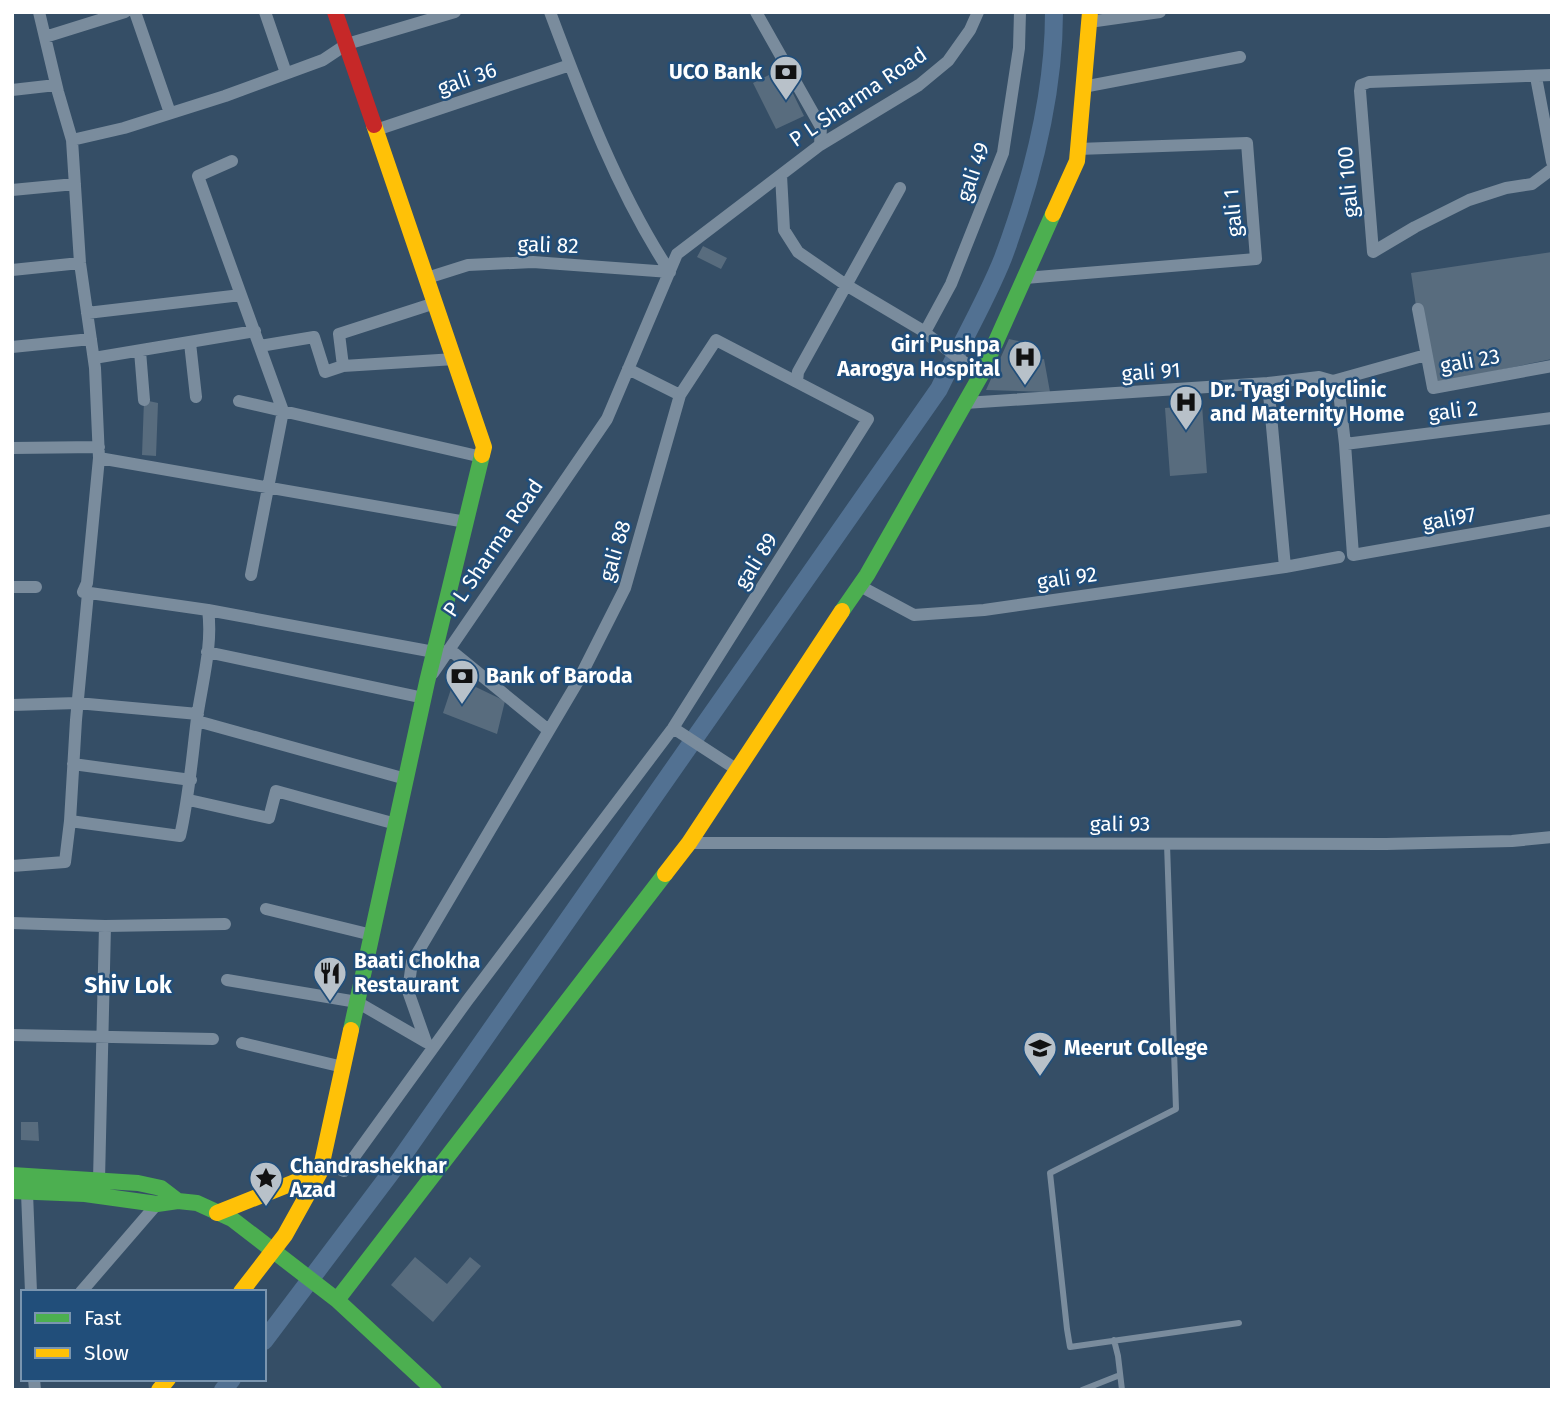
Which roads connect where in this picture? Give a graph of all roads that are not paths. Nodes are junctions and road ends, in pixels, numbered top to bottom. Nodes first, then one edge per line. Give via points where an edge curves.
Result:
1 (39, 12) edge
2 (124, 12) edge
3 (135, 12) edge
4 (265, 12) edge
5 (335, 12) edge
6 (455, 12) edge
7 (550, 12) edge
8 (756, 12) edge
9 (978, 12) edge
10 (1020, 12) edge
11 (1160, 12) edge
12 (102, 16) edge
13 (1089, 17) edge
14 (45, 37) junction
15 (347, 44) junction
16 (1240, 57) dead end
17 (570, 65) junction
18 (286, 73) junction
19 (1552, 75) edge
20 (1535, 77) junction
21 (56, 85) junction
22 (1083, 86) junction
23 (12, 90) edge
24 (170, 113) junction
25 (376, 130) junction
26 (72, 140) junction
27 (820, 145) junction
28 (1078, 149) junction
29 (233, 161) dead end
30 (1552, 162) edge
31 (1552, 169) edge
32 (781, 175) junction
33 (75, 184) junction
34 (900, 188) dead end
35 (12, 190) edge
36 (80, 262) junction
37 (12, 270) edge
38 (670, 272) junction
39 (427, 278) junction
40 (1025, 278) junction
41 (846, 285) junction
42 (241, 295) junction
43 (435, 303) junction
44 (1418, 309) dead end
45 (87, 313) junction
46 (255, 331) junction
47 (925, 332) junction
48 (91, 339) junction
49 (190, 343) junction
50 (260, 346) junction
51 (12, 347) edge
52 (140, 351) junction
53 (1426, 355) junction
54 (94, 358) junction
55 (454, 359) junction
56 (343, 366) junction
57 (1552, 366) edge
58 (628, 369) junction
59 (979, 374) junction
60 (797, 382) junction
61 (1333, 382) junction
62 (1268, 383) junction
63 (680, 395) junction
64 (195, 397) dead end
65 (144, 400) dead end
66 (239, 401) dead end
67 (965, 404) junction
68 (283, 411) junction
69 (1552, 418) edge
70 (1345, 444) junction
71 (12, 448) edge
72 (99, 453) junction
73 (482, 457) junction
74 (268, 487) junction
75 (1552, 520) edge
76 (466, 522) junction
77 (1339, 557) dead end
78 (1285, 567) junction
79 (251, 575) dead end
80 (860, 586) junction
81 (12, 587) edge
82 (36, 587) dead end
83 (88, 593) junction
84 (208, 610) junction
85 (442, 651) junction
86 (207, 652) junction
87 (425, 690) junction
88 (77, 703) junction
89 (12, 705) edge
90 (197, 718) junction
91 (673, 728) junction
92 (547, 729) junction
93 (73, 764) junction
94 (736, 769) junction
95 (406, 779) junction
96 (191, 780) junction
97 (188, 800) junction
98 (70, 821) junction
99 (396, 824) junction
100 (1552, 837) edge
101 (689, 843) junction
102 (1167, 844) junction
103 (12, 866) edge
104 (266, 909) dead end
105 (12, 923) edge
106 (225, 924) dead end
107 (105, 926) junction
108 (372, 935) junction
109 (227, 980) dead end
110 (357, 1002) junction
111 (12, 1035) edge
112 (103, 1037) junction
113 (213, 1039) dead end
114 (242, 1043) dead end
115 (343, 1067) junction
116 (321, 1167) junction
117 (12, 1175) edge
118 (99, 1180) junction
119 (20, 1192) edge
120 (178, 1201) junction
121 (157, 1204) junction
122 (217, 1213) junction
123 (275, 1252) junction
124 (31, 1290) edge
125 (83, 1290) edge
126 (243, 1290) edge
127 (337, 1300) junction
128 (1239, 1323) dead end
129 (1114, 1340) junction
130 (1120, 1375) junction
131 (435, 1390) edge
132 (1082, 1390) edge
133 (1122, 1390) edge

1 - 14 street
2 - 12 street
3 - 24 street
4 - 18 street
5 - 15 street
6 - 15 street
7 - 17 street
8 - 27 street via 821,127
9 - 27 street, P L Sharma Road via 948,61 886,107
10 - 47 street, gali 49 via 1003,153 951,284
11 - 13 street
12 - 14 street
13 - 22 street
14 - 21 street
15 - 18 street via 323,60
15 - 25 street
16 - 22 street
17 - 25 street, gali 36
17 - 38 street via 645,233
18 - 24 street
19 - 20 street, gali 100
20 - 30 street
20 - 31 street, gali 100 via 1361,85 1373,252 1469,200 1532,184
21 - 23 street
21 - 26 street
22 - 28 street
24 - 26 street
25 - 39 street
26 - 33 street
27 - 32 street, P L Sharma Road
28 - 40 street via 1077,161
28 - 40 street, gali 1 via 1247,143 1256,259
29 - 42 street via 198,176
32 - 38 street, P L Sharma Road via 677,254
32 - 41 street via 785,230 798,252
33 - 35 street
33 - 36 street
34 - 41 street
36 - 37 street
36 - 45 street
38 - 39 street, gali 82 via 533,262 467,265
38 - 58 street, P L Sharma Road
39 - 43 street
40 - 59 street
41 - 47 street
41 - 60 street via 798,372
42 - 45 street
42 - 46 street
43 - 55 street
43 - 56 street via 339,334
44 - 53 street, gali 23
45 - 48 street
46 - 49 street
46 - 50 street
47 - 59 street
48 - 51 street
48 - 54 street
49 - 52 street
49 - 64 street
50 - 56 street via 314,337 325,372
50 - 68 street
52 - 54 street
52 - 65 street
53 - 57 street, gali 23 via 1433,388
53 - 61 street
54 - 72 street
55 - 56 street
55 - 73 street via 484,447
58 - 63 street
58 - 85 street, P L Sharma Road via 607,419
59 - 67 street
60 - 63 street, gali 88 via 716,340
60 - 91 street, gali 89 via 868,419
61 - 62 street, gali 91 via 1319,377
61 - 70 street via 1339,392
62 - 67 street, gali 91
62 - 78 street
63 - 92 street, gali 88 via 625,588 577,682
66 - 68 street
67 - 80 street
68 - 73 street
68 - 74 street
69 - 70 street, gali 2
70 - 75 street, gali97 via 1353,555
71 - 72 street
72 - 74 street
72 - 83 street via 83,592
73 - 76 street
74 - 76 street
74 - 79 street
76 - 85 street
77 - 78 street
78 - 80 street, gali 92 via 984,610 914,615
80 - 94 street
81 - 82 street
83 - 84 street
83 - 88 street
84 - 85 street
84 - 86 street
85 - 87 street
85 - 92 street
86 - 87 street
86 - 90 street
87 - 95 street
88 - 89 street
88 - 90 street
88 - 93 street
90 - 95 street
90 - 96 street
91 - 94 street
91 - 116 street via 344,1171
92 - 110 street, gali 88 via 412,962 408,991 426,1042
93 - 96 street
93 - 98 street
94 - 101 street
95 - 99 street
96 - 97 street
97 - 98 street via 180,836
97 - 99 street via 269,818 275,791
98 - 103 street via 65,862
99 - 108 street
100 - 102 street, gali 93 via 1512,842
101 - 102 street, gali 93
101 - 127 street
102 - 129 lane via 1176,1109 1050,1173 1070,1347
104 - 108 street
105 - 107 street
106 - 107 street
107 - 112 street
108 - 110 street
109 - 110 street
110 - 115 street
111 - 112 street
112 - 113 street
112 - 118 street
114 - 115 street
115 - 116 street
116 - 122 street
116 - 123 street
117 - 118 street
118 - 120 street via 161,1188
119 - 121 street
119 - 124 street
120 - 121 street
120 - 122 street via 197,1203
121 - 125 street
122 - 123 street
123 - 126 street
123 - 127 street
127 - 131 street
128 - 129 lane
129 - 130 lane
130 - 132 lane
130 - 133 lane

